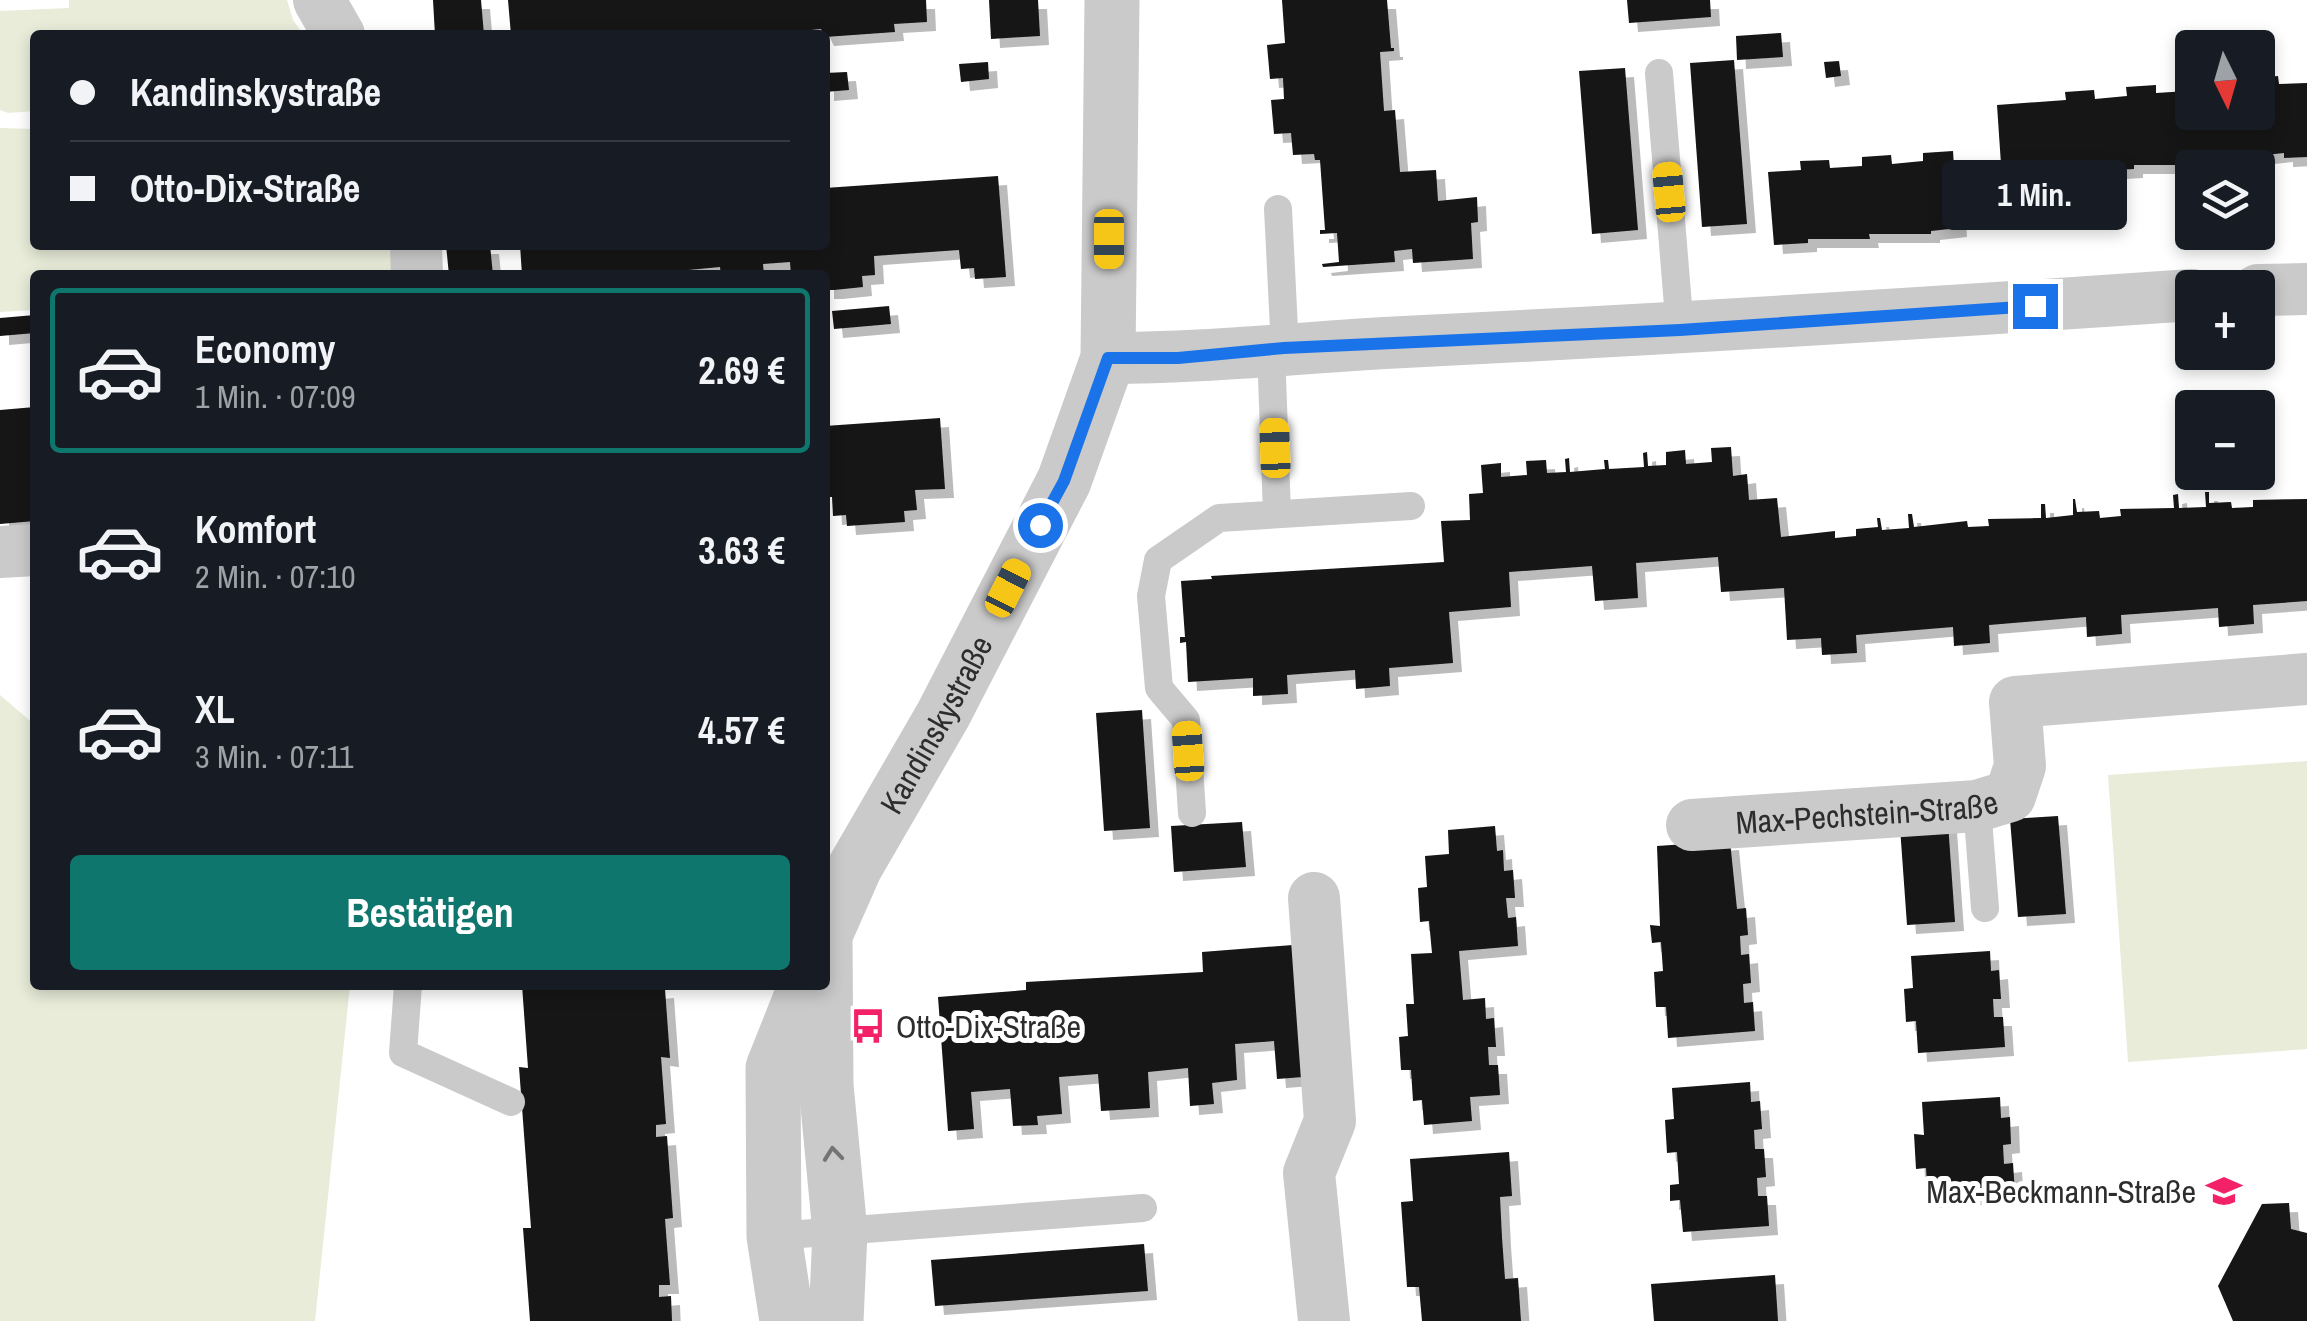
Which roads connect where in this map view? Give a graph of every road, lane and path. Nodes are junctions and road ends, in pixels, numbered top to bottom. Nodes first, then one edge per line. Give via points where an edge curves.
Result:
1 (318, 0) edge
2 (1112, 0) edge
3 (336, 30) edge
4 (1659, 73) dead end
5 (1278, 209) dead end
6 (2307, 289) edge
7 (2275, 290) edge
8 (2175, 295) edge
9 (1680, 330) junction
10 (1278, 349) junction
11 (1108, 358) junction
12 (1411, 506) dead end
13 (1277, 512) junction
14 (30, 550) edge
15 (0, 552) edge
16 (2307, 678) edge
17 (1977, 806) junction
18 (1192, 813) dead end
19 (1692, 825) dead end
20 (840, 861) edge
21 (1314, 898) dead end
22 (1985, 908) dead end
23 (830, 911) edge
24 (408, 990) edge
25 (804, 990) edge
26 (825, 990) edge
27 (511, 1102) dead end
28 (1143, 1208) dead end
29 (840, 1232) junction
30 (774, 1236) junction
31 (786, 1321) edge
32 (836, 1321) edge
33 (1324, 1321) edge

1 - 3 street
2 - 11 street, Kandinskystraße
4 - 9 lane
5 - 10 lane
6 - 7 street
8 - 9 street
9 - 10 street
10 - 11 street
10 - 13 lane
11 - 20 street, Kandinskystraße via 1064,481 943,715
12 - 13 lane
13 - 18 lane via 1218,518 1158,560 1150,596 1159,688 1186,720
14 - 15 street
16 - 17 street, Max-Pechstein-Straße via 2016,702 2020,766 2010,796
17 - 19 street, Max-Pechstein-Straße
17 - 22 lane
20 - 23 street, Kandinskystraße
21 - 33 street via 1330,1122 1309,1172
24 - 27 lane via 403,1053
25 - 30 street via 773,1068
29 -> 26 street, Kandinskystraße via 826,1085
28 - 29 lane
29 - 30 lane
29 - 32 street, Kandinskystraße
30 - 31 street

